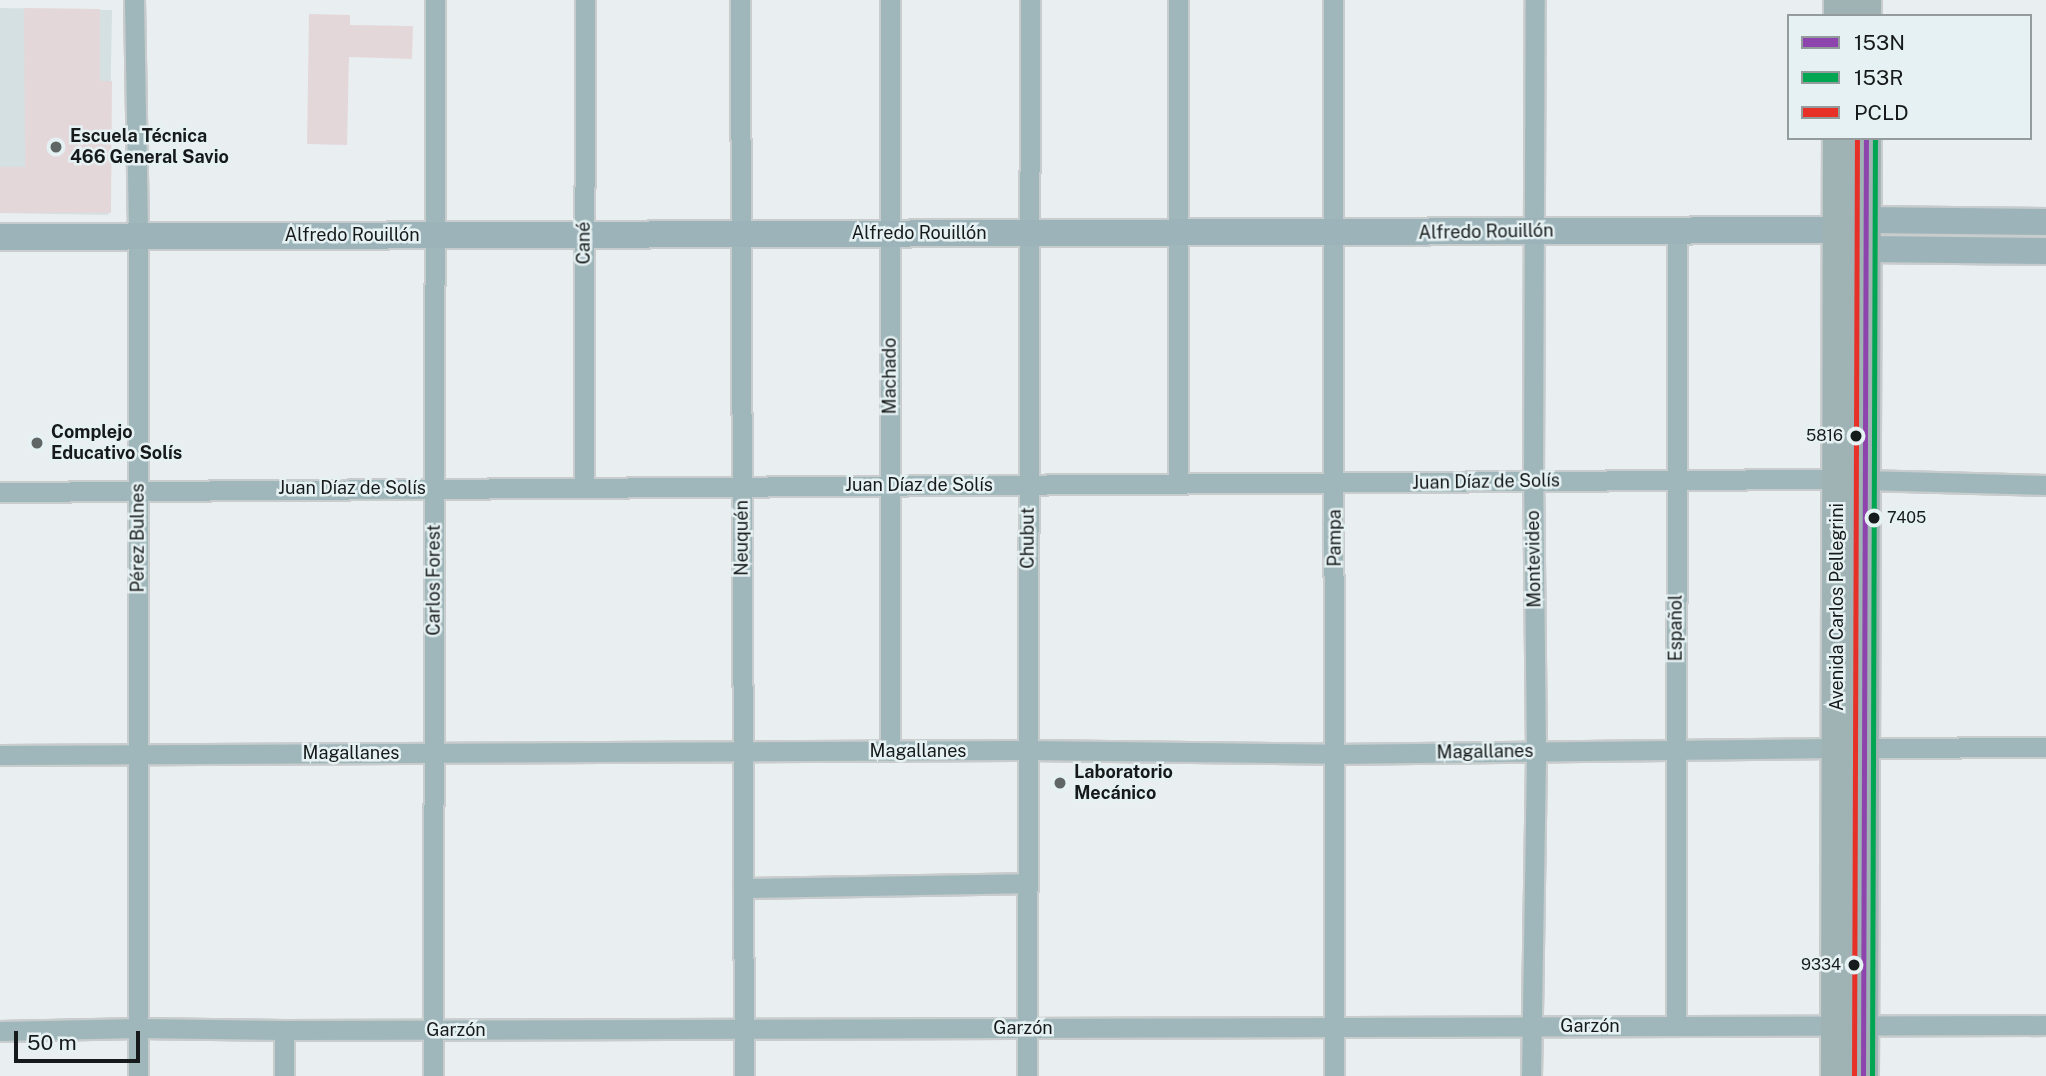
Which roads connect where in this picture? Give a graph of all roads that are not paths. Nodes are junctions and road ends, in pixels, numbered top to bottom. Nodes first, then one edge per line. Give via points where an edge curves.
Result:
1 (134, 0) edge
2 (435, 0) edge
3 (585, 0) edge
4 (740, 0) edge
5 (890, 0) edge
6 (1030, 0) edge
7 (1178, 0) edge
8 (1333, 0) edge
9 (1535, 0) edge
10 (1838, 140) edge
11 (1866, 140) edge
12 (2046, 222) edge
13 (1534, 231) junction
14 (1677, 231) junction
15 (1178, 232) junction
16 (890, 233) junction
17 (1030, 233) junction
18 (1333, 233) junction
19 (1856, 233) junction
20 (584, 234) junction
21 (741, 234) junction
22 (435, 235) junction
23 (0, 237) edge
24 (138, 237) junction
25 (2046, 251) edge
26 (1677, 480) junction
27 (1851, 480) junction
28 (1533, 481) junction
29 (1178, 483) junction
30 (1029, 484) junction
31 (1336, 484) junction
32 (890, 485) junction
33 (2046, 485) edge
34 (742, 486) junction
35 (584, 487) junction
36 (434, 488) junction
37 (138, 489) junction
38 (0, 492) edge
39 (2046, 747) edge
40 (1676, 748) junction
41 (1850, 748) junction
42 (1028, 750) junction
43 (743, 751) junction
44 (890, 751) junction
45 (434, 752) junction
46 (1536, 752) junction
47 (1334, 754) junction
48 (0, 755) edge
49 (138, 755) junction
50 (1027, 883) junction
51 (743, 888) junction
52 (1849, 1025) junction
53 (2046, 1025) edge
54 (1531, 1026) junction
55 (1676, 1026) junction
56 (1334, 1027) junction
57 (138, 1028) junction
58 (1027, 1028) junction
59 (744, 1029) junction
60 (285, 1030) junction
61 (433, 1030) junction
62 (0, 1031) edge
63 (138, 1076) edge
64 (284, 1076) edge
65 (433, 1076) edge
66 (744, 1076) edge
67 (1027, 1076) edge
68 (1334, 1076) edge
69 (1531, 1076) edge
70 (1836, 1076) edge
71 (1863, 1076) edge

1 - 24 street, Pérez Bulnes
2 - 22 street, Carlos Forest
3 - 20 street, Cané
4 - 21 street, Neuquén
5 - 16 street, Machado
6 - 17 street, Chubut
7 - 15 street
8 - 18 street, Pampa
9 - 13 street, Montevideo
10 - 19 main road, Avenida Carlos Pellegrini
11 - 19 main road, Avenida Carlos Pellegrini
12 - 19 street
13 - 14 street, Alfredo Rouillón
13 - 18 street, Alfredo Rouillón
13 - 28 street, Montevideo
14 - 19 street, Alfredo Rouillón
14 - 26 street, Español
15 - 17 street, Alfredo Rouillón
15 - 18 street, Alfredo Rouillón
15 - 29 street
16 - 17 street, Alfredo Rouillón
16 - 21 street, Alfredo Rouillón
16 - 32 street, Machado
17 - 30 street, Chubut
18 - 31 street, Pampa
19 - 25 street
19 - 27 main road, Avenida Carlos Pellegrini
20 - 21 street, Alfredo Rouillón
20 - 22 street, Alfredo Rouillón
20 - 35 street, Cané
21 - 34 street, Neuquén
22 - 24 street, Alfredo Rouillón
22 - 36 street, Carlos Forest
23 - 24 street, Alfredo Rouillón
24 - 37 street, Pérez Bulnes
26 - 27 street, Juan Díaz de Solís
26 - 28 street, Juan Díaz de Solís
26 - 40 street, Español
27 - 33 street, Juan Díaz de Solís
27 - 41 main road, Avenida Carlos Pellegrini
28 - 31 street, Juan Díaz de Solís
28 - 46 street, Montevideo
29 - 30 street, Juan Díaz de Solís
29 - 31 street, Juan Díaz de Solís
30 - 32 street, Juan Díaz de Solís
30 - 42 street, Chubut
31 - 47 street, Pampa
32 - 34 street, Juan Díaz de Solís
32 - 44 street, Machado
34 - 35 street, Juan Díaz de Solís
34 - 43 street, Neuquén
35 - 36 street, Juan Díaz de Solís
36 - 37 street, Juan Díaz de Solís
36 - 45 street, Carlos Forest
37 - 38 street, Juan Díaz de Solís
37 - 49 street, Pérez Bulnes
39 - 41 street, Magallanes
40 - 41 street, Magallanes
40 - 46 street, Magallanes
40 - 55 street, Español
41 - 52 main road, Avenida Carlos Pellegrini
42 - 44 street, Magallanes
42 - 47 street, Magallanes
42 - 50 street, Chubut
43 - 44 street, Magallanes
43 - 45 street, Magallanes
43 - 51 street, Neuquén
45 - 49 street, Magallanes
45 - 61 street, Carlos Forest
46 - 47 street, Magallanes
46 - 54 street, Montevideo
47 - 56 street, Pampa
48 - 49 street, Magallanes
49 - 57 street, Pérez Bulnes
50 - 51 street
50 - 58 street, Chubut
51 - 59 street, Neuquén
52 - 53 street, Garzón
52 - 55 street, Garzón
52 - 70 main road, Avenida Carlos Pellegrini
52 - 71 main road, Avenida Carlos Pellegrini
54 - 55 street, Garzón
54 - 56 street, Garzón
54 - 69 street, Montevideo
56 - 58 street, Garzón
56 - 68 street, Pampa
57 - 60 street, Garzón
57 - 62 street, Garzón
57 - 63 street, Pérez Bulnes
58 - 59 street, Garzón
58 - 67 street, Chubut
59 - 61 street, Garzón
59 - 66 street, Neuquén
60 - 61 street, Garzón
60 - 64 street
61 - 65 street, Carlos Forest

